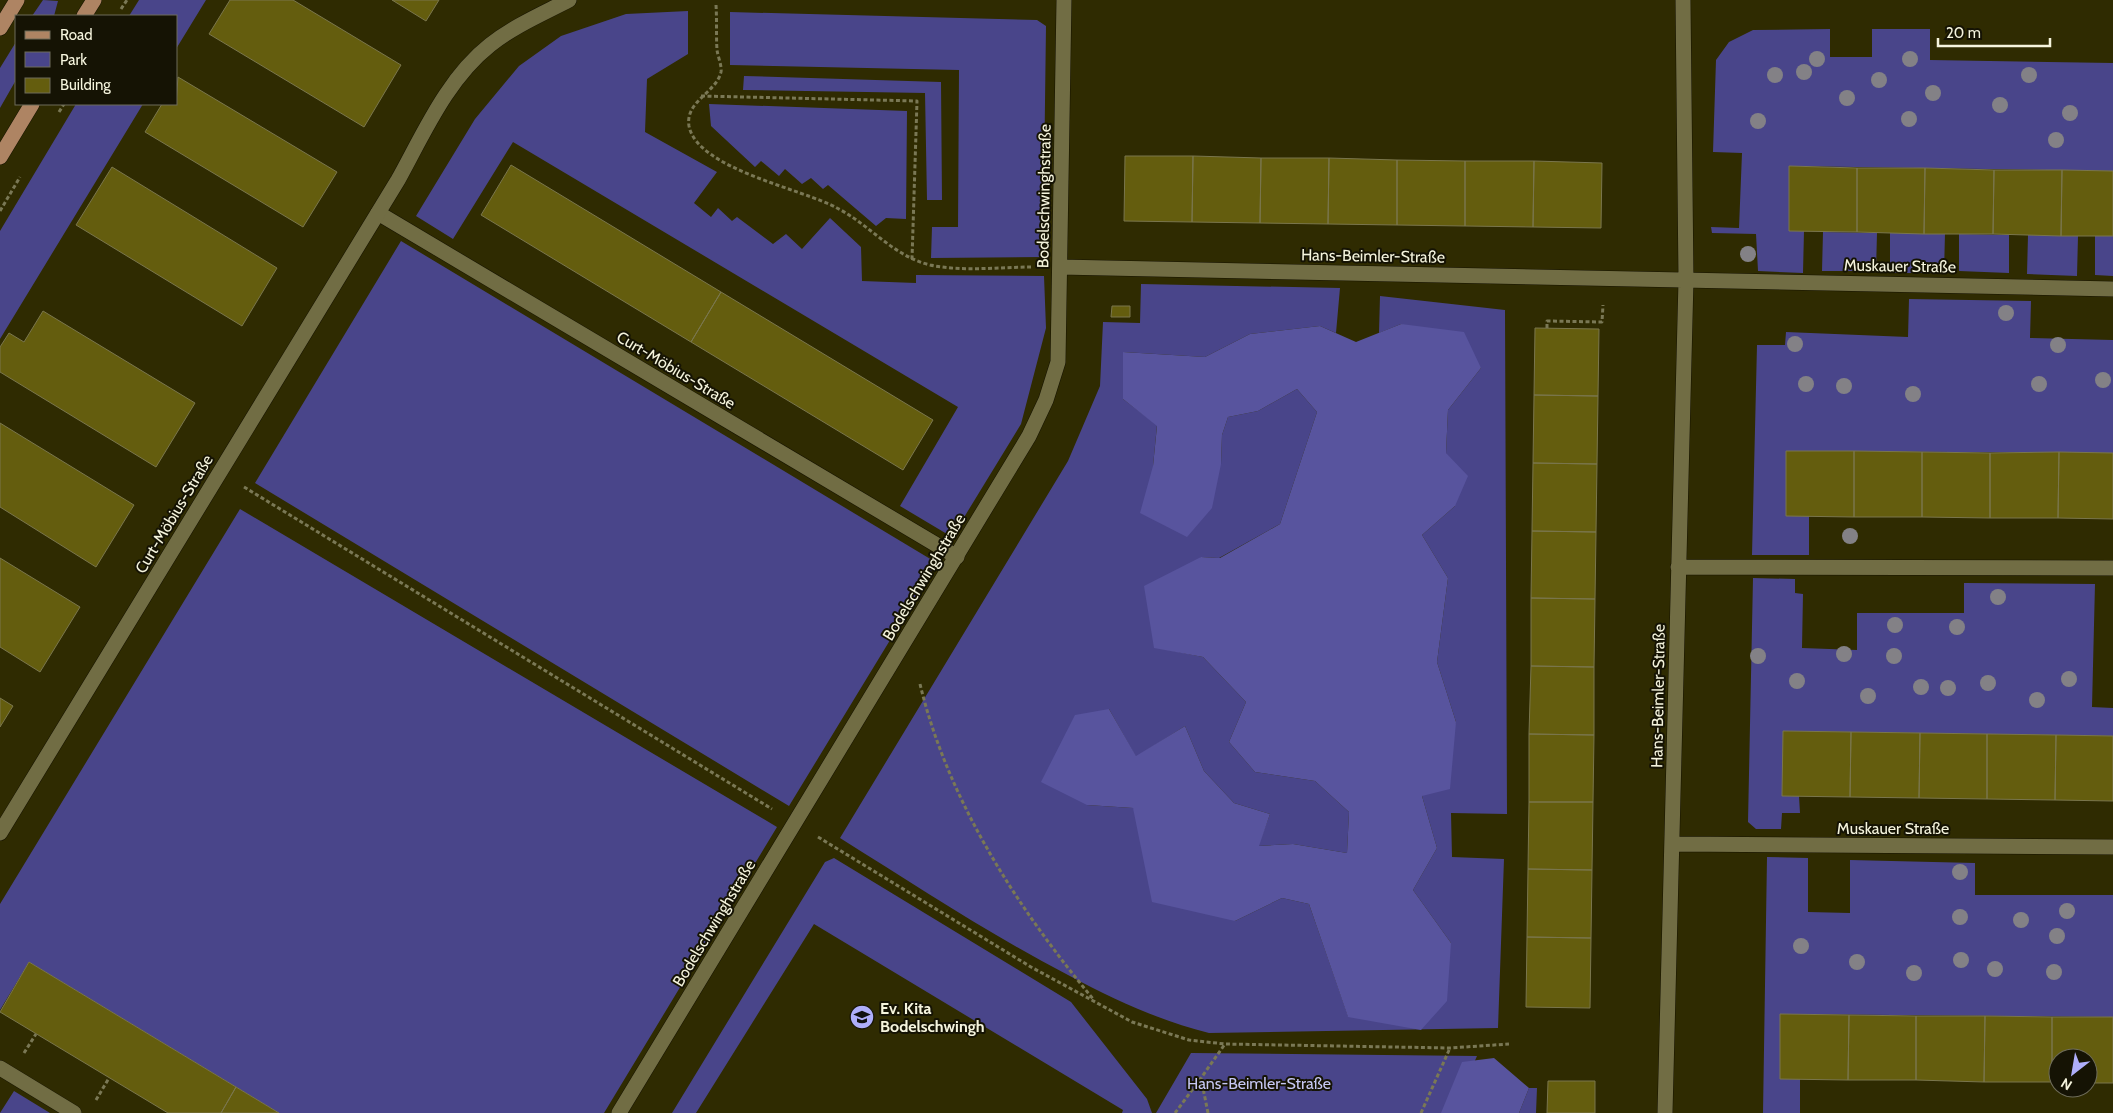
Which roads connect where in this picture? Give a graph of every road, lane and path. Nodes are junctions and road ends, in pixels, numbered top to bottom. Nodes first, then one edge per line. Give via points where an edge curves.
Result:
1 (17, 0) edge
2 (94, 0) edge
3 (569, 0) edge
4 (1064, 0) edge
5 (1683, 0) edge
6 (716, 5) dead end
7 (85, 15) edge
8 (0, 28) edge
9 (701, 96) junction
10 (31, 105) edge
11 (0, 157) edge
12 (378, 213) junction
13 (912, 259) junction
14 (1060, 267) junction
15 (1603, 278) junction
16 (1686, 280) junction
17 (2113, 288) edge
18 (1547, 328) dead end
19 (220, 472) junction
20 (957, 557) junction
21 (1678, 567) junction
22 (2113, 568) edge
23 (920, 684) dead end
24 (796, 824) junction
25 (0, 833) edge
26 (1673, 844) junction
27 (2113, 847) edge
28 (1096, 1003) junction
29 (1225, 1044) junction
30 (1509, 1044) dead end
31 (1450, 1048) junction
32 (0, 1068) edge
33 (109, 1078) dead end
34 (1201, 1078) junction
35 (92, 1106) dead end
36 (74, 1113) edge
37 (619, 1113) edge
38 (1175, 1113) edge
39 (1208, 1113) edge
40 (1421, 1113) edge
41 (1665, 1113) edge

1 - 8 main road
2 - 7 main road
3 - 12 street, Curt-Möbius-Straße via 523,23 490,46 461,74
4 - 14 street, Bodelschwinghstraße
5 - 16 street, Hans-Beimler-Straße
6 - 9 path via 721,71 715,83
9 - 13 path via 691,111 689,125 694,137 711,154 732,168 838,208
9 - 13 path via 918,101
10 - 11 main road
12 - 19 street, Curt-Möbius-Straße
12 - 20 street, Curt-Möbius-Straße
13 - 14 path via 954,268
14 - 15 street, Hans-Beimler-Straße
14 - 20 street, Bodelschwinghstraße via 1058,362 1046,400 1029,436
15 - 16 street, Hans-Beimler-Straße
15 - 18 path via 1602,322 1547,321
16 - 17 street, Muskauer Straße
16 - 21 street, Hans-Beimler-Straße
19 - 24 path
19 - 25 street, Curt-Möbius-Straße
20 - 24 street, Bodelschwinghstraße
21 - 22 street
21 - 26 street, Hans-Beimler-Straße
23 - 28 path via 944,763 990,853 1024,910
24 - 28 path
24 - 37 street, Bodelschwinghstraße
26 - 27 street, Muskauer Straße
26 - 41 street, Hans-Beimler-Straße
28 - 29 path via 1160,1032 1189,1040
29 - 31 path
29 - 34 path
30 - 31 path
31 - 40 path
32 - 36 street
33 - 35 path
34 - 38 path
34 - 39 path

